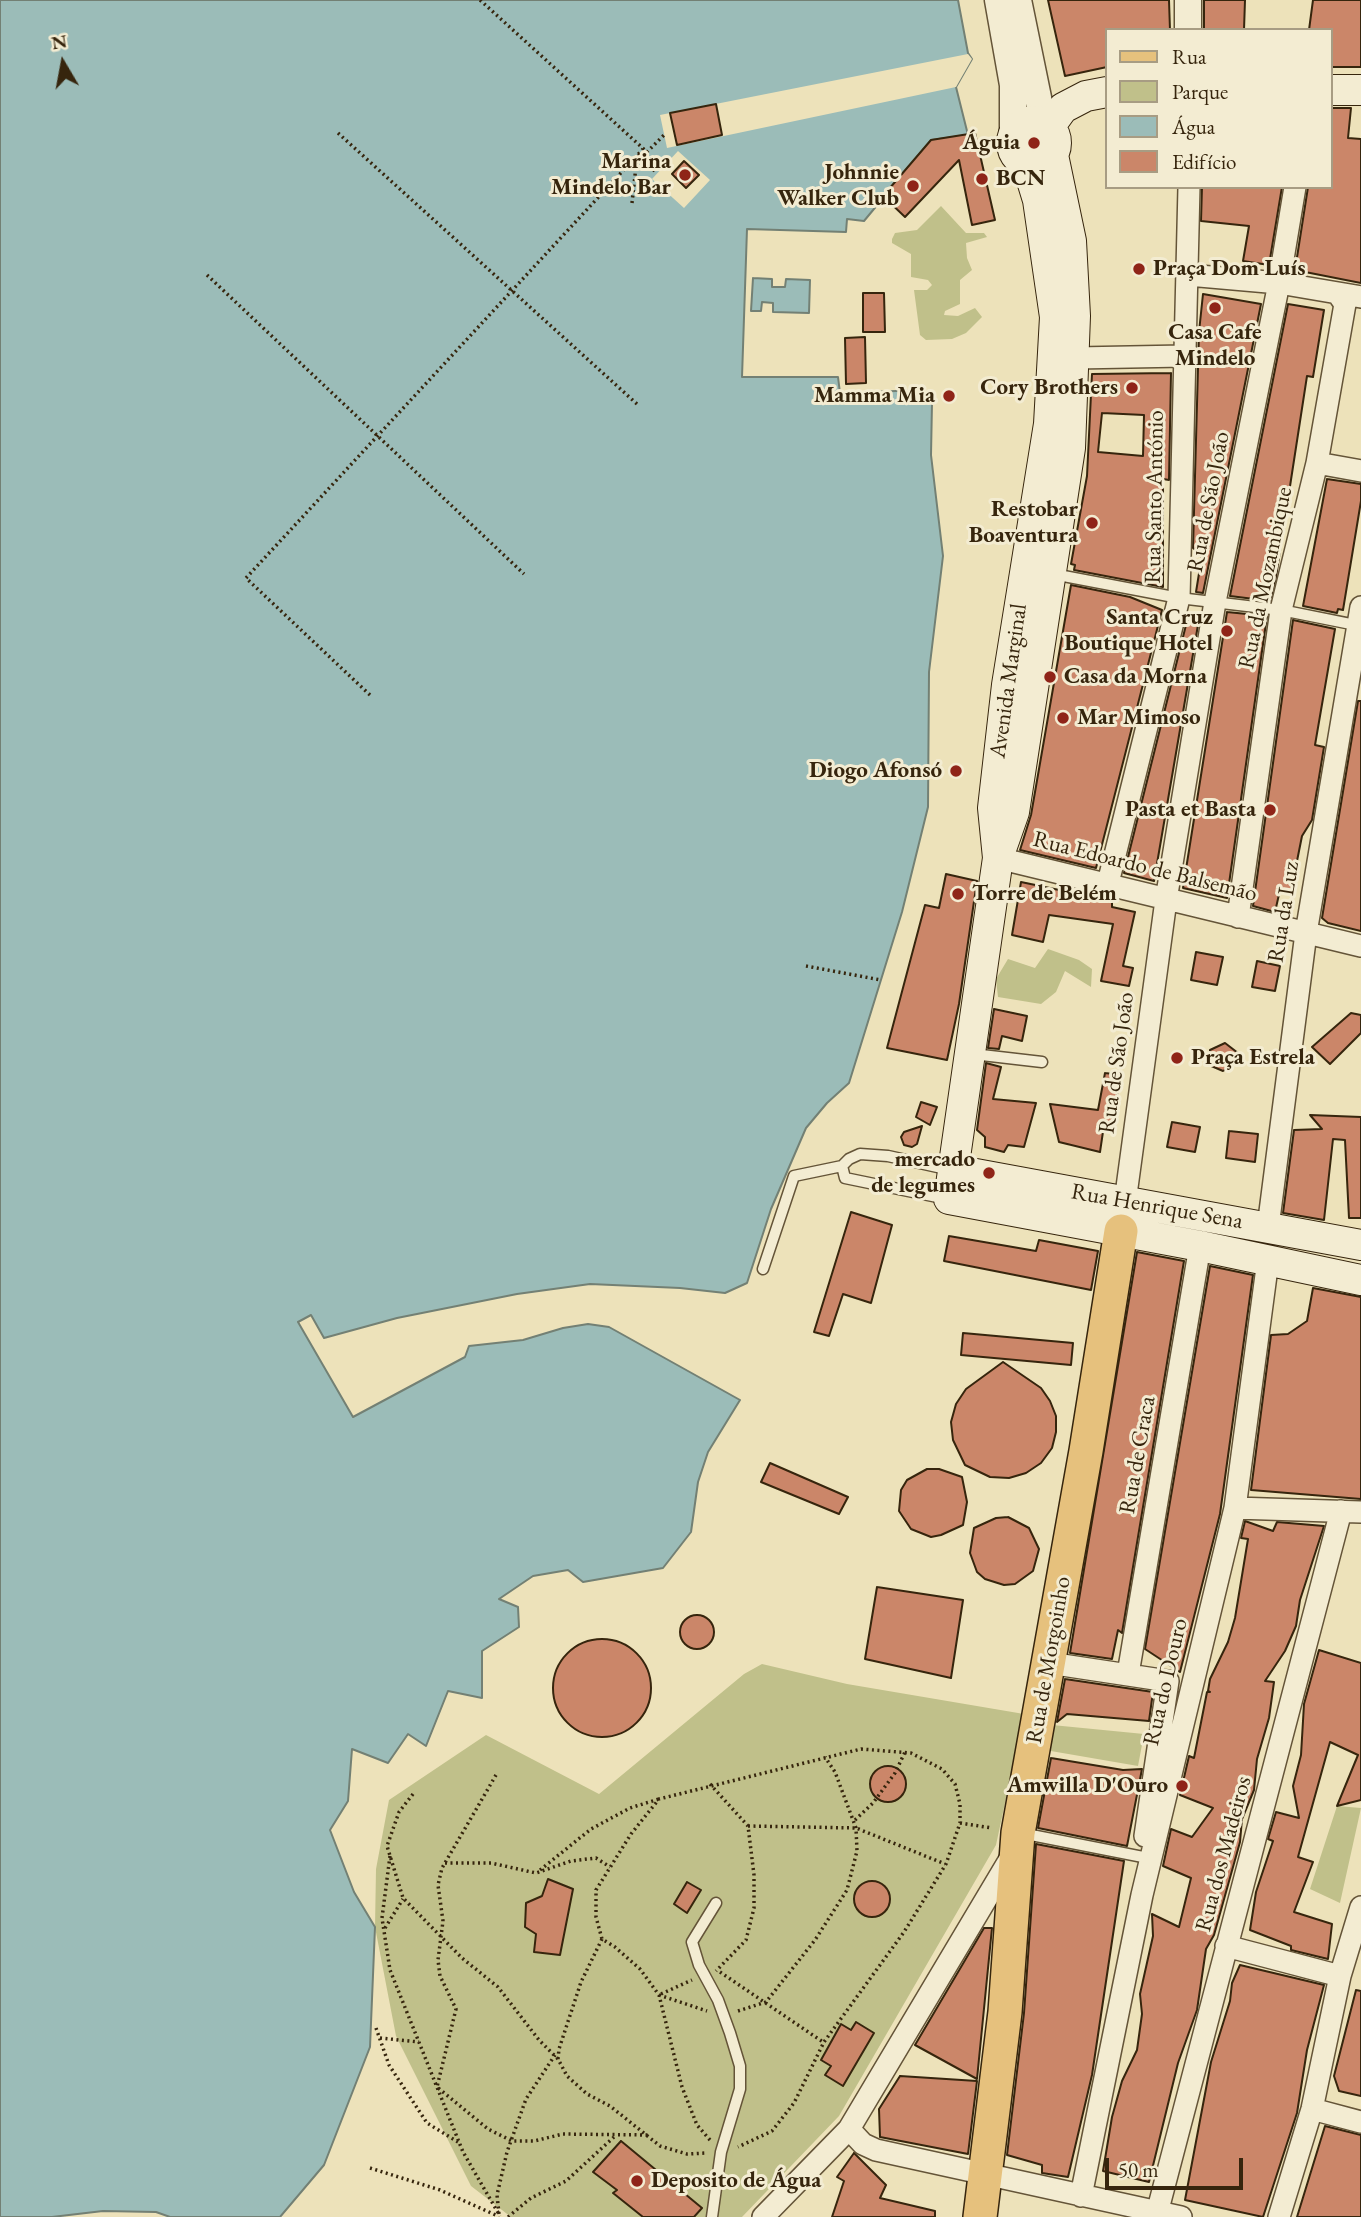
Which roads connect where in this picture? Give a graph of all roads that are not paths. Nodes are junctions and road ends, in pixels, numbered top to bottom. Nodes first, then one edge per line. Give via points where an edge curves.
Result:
1 (999, 0) edge
2 (1018, 0) edge
3 (1188, 0) edge
4 (1188, 28) edge
5 (1333, 90) edge
6 (1361, 90) edge
7 (1106, 92) edge
8 (1013, 135) joint
9 (1043, 142) junction
10 (1189, 189) edge
11 (1295, 189) edge
12 (1188, 275) junction
13 (1279, 283) junction
14 (1338, 294) junction
15 (1361, 297) edge
16 (1184, 356) junction
17 (1076, 358) junction
18 (1317, 463) junction
19 (1361, 471) edge
20 (1053, 574) junction
21 (1180, 598) junction
22 (1215, 602) junction
23 (1281, 610) junction
24 (1360, 620) edge
25 (998, 858) junction
26 (1108, 883) junction
27 (1166, 900) junction
28 (1238, 917) junction
29 (1306, 933) junction
30 (1361, 946) edge
31 (970, 1054) junction
32 (1042, 1062) dead end
33 (842, 1166) junction
34 (954, 1170) junction
35 (949, 1199) junction
36 (1123, 1217) junction
37 (1268, 1227) junction
38 (1200, 1245) junction
39 (1361, 1245) edge
40 (1268, 1259) junction
41 (763, 1269) dead end
42 (1360, 1270) edge
43 (1234, 1508) junction
44 (1351, 1512) edge
45 (1049, 1664) junction
46 (1128, 1674) junction
47 (1017, 1841) junction
48 (1143, 1857) junction
49 (1142, 1895) junction
50 (716, 1903) dead end
51 (1361, 1907) edge
52 (1226, 1946) junction
53 (1340, 1976) junction
54 (1312, 2109) junction
55 (1361, 2122) edge
56 (849, 2129) junction
57 (986, 2173) junction
58 (1081, 2196) junction
59 (1156, 2213) edge
60 (712, 2217) edge
61 (763, 2217) edge
62 (980, 2217) edge
63 (1181, 2217) edge
64 (1279, 2217) edge

1 - 8 street via 1013,85
2 - 9 street, Avenida Marginal
3 - 4 street
5 - 6 main road
7 - 9 main road via 1063,108
8 - 9 main road via 1014,151
9 - 17 main road, Avenida Marginal via 1071,241
9 - 25 main road, Avenida Marginal via 1038,200 1055,317 1043,468 1009,671 993,808
10 - 12 street, Rua Santo António
11 - 13 street, Rua de São João
12 - 13 street
12 - 16 street, Rua Santo António
13 - 14 street
13 - 22 street, Rua de São João
14 - 15 street
14 - 18 street, Rua da Mozambique via 1345,304
16 - 17 street
16 - 21 street, Rua Santo António
17 - 20 main road, Avenida Marginal via 1070,449
18 - 19 street
18 - 23 street, Rua da Mozambique
20 - 21 lane
20 - 25 main road, Avenida Marginal via 1014,812
21 - 22 lane
21 - 26 street, Rua Santo António
22 - 23 lane
22 - 27 street, Rua de São João
23 - 24 lane
23 - 28 street, Rua da Mozambique
24 - 29 street, Rua da Luz
25 - 26 street, Rua Edoardo de Balsemão
25 - 31 main road, Avenida Marginal
26 - 27 street, Rua Edoardo de Balsemão
27 - 28 street, Rua Edoardo de Balsemão
27 - 36 street, Rua de São João
28 - 29 street, Rua Edoardo de Balsemão
29 - 30 street, Rua Edoardo de Balsemão
29 - 37 street, Rua da Luz
31 - 32 lane
31 - 34 main road, Avenida Marginal
33 - 34 lane via 860,1154
33 - 35 lane via 845,1178
33 - 41 lane via 794,1176
34 - 35 main road, Avenida Marginal
34 - 36 main road, Rua Henrique Sena
35 - 36 main road
36 - 37 main road, Rua Henrique Sena
36 - 38 main road, Rua Henrique Sena
36 - 45 main road, Rua de Morgoinho
37 - 39 main road, Rua Henrique Sena
38 - 40 main road, Rua Henrique Sena
38 - 46 street, Rua de Craca
40 - 42 main road, Rua Henrique Sena
40 - 43 street, Rua do Douro
43 - 44 street
43 - 49 street, Rua do Douro
44 - 52 street, Rua dos Madeiros
45 - 46 street
45 - 47 main road, Rua de Morgoinho
46 - 48 street via 1168,1681 1145,1818
47 - 48 lane
47 - 56 street
47 - 57 main road, Rua de Morgoinho via 1005,2012
48 - 49 street
49 - 58 street, Rua do Douro
50 - 60 lane via 692,1942 740,2066 740,2089 721,2152
51 - 53 street
52 - 53 street
52 - 59 street, Rua dos Madeiros
53 - 54 street
54 - 55 street
54 - 64 street
56 - 57 street via 876,2151
56 - 61 street
57 - 58 street
57 - 62 main road, Rua de Morgoinho
58 - 59 street
59 - 63 street

